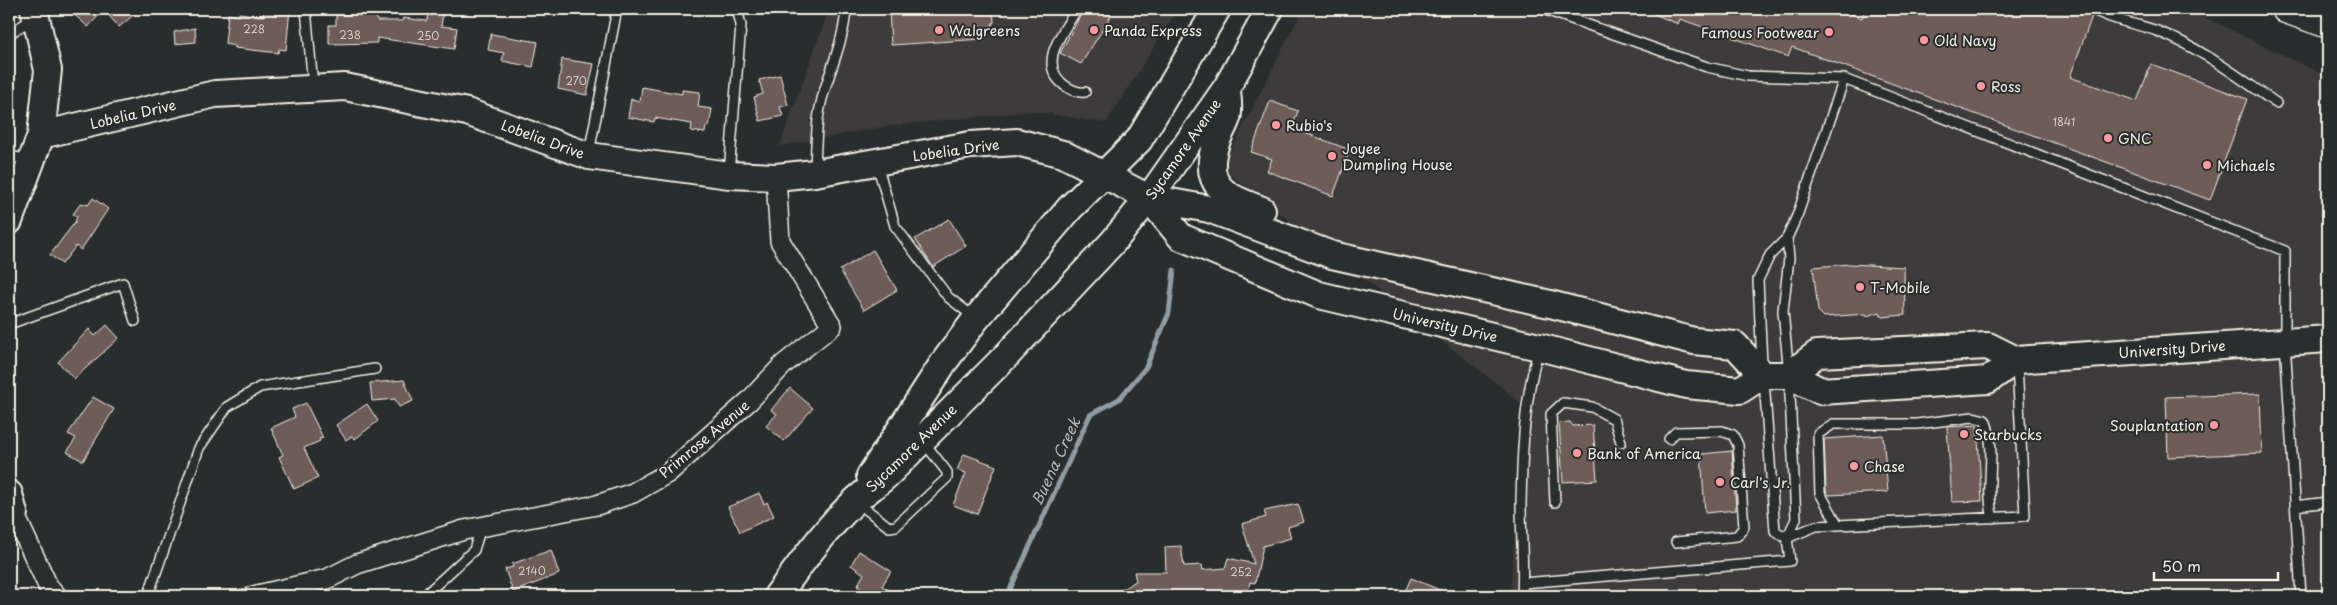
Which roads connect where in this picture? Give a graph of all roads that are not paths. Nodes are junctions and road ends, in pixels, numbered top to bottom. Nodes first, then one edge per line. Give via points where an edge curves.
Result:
1 (306, 9) edge
2 (617, 9) edge
3 (737, 9) edge
4 (846, 9) edge
5 (1077, 9) edge
6 (1217, 9) edge
7 (1270, 9) edge
8 (1543, 9) edge
9 (2092, 9) edge
10 (2286, 9) edge
11 (2298, 9) edge
12 (35, 13) edge
13 (2328, 23) edge
14 (9, 34) edge
15 (1844, 79) junction
16 (1227, 87) junction
17 (314, 88) junction
18 (1086, 92) dead end
19 (2276, 103) dead end
20 (41, 135) junction
21 (589, 156) junction
22 (21, 158) edge
23 (876, 161) junction
24 (815, 173) junction
25 (1104, 174) junction
26 (729, 175) junction
27 (776, 178) junction
28 (1148, 198) junction
29 (9, 221) edge
30 (1787, 238) junction
31 (1360, 261) junction
32 (976, 319) junction
33 (135, 321) dead end
34 (9, 324) edge
35 (2328, 339) edge
36 (2285, 342) junction
37 (1539, 347) junction
38 (2016, 360) junction
39 (375, 369) dead end
40 (1763, 375) junction
41 (1789, 375) junction
42 (922, 439) junction
43 (1669, 439) dead end
44 (1621, 442) dead end
45 (855, 500) junction
46 (1555, 502) dead end
47 (2328, 502) edge
48 (2295, 506) junction
49 (11, 507) edge
50 (1993, 518) junction
51 (1838, 525) junction
52 (482, 527) junction
53 (1787, 538) junction
54 (1676, 542) dead end
55 (1523, 583) junction
56 (57, 596) edge
57 (148, 596) edge
58 (253, 596) edge
59 (424, 596) edge
60 (777, 596) edge
61 (1522, 596) edge
62 (2301, 596) edge

1 - 17 lane
2 - 21 lane
3 - 26 lane via 741,25
4 - 24 lane via 840,48 822,100
5 - 18 lane via 1053,49 1051,59 1060,81 1075,92
6 - 25 street, Sycamore Avenue via 1139,140
7 - 16 street, Sycamore Avenue
8 - 15 lane via 1707,67 1748,76
9 - 19 lane via 2106,17 2157,32 2209,57
10 - 13 highway
11 - 13 highway
12 - 14 lane
12 - 20 street via 48,70
15 - 30 lane
15 - 36 lane via 2285,251
16 - 28 street, Sycamore Avenue
16 - 31 street via 1228,116 1216,143 1213,180 1231,198 1323,234
17 - 20 street, Lobelia Drive via 215,94
17 - 21 street, Lobelia Drive via 344,87 467,112
20 - 22 street
21 - 26 street, Lobelia Drive
22 - 29 street
23 - 24 street, Lobelia Drive
23 - 25 street, Lobelia Drive via 970,145 1017,142 1063,154
23 - 32 lane via 895,226 948,297
24 - 27 street, Lobelia Drive
25 - 28 street, University Drive
25 - 32 street, Sycamore Avenue via 1070,208
26 - 27 street, Lobelia Drive
27 - 52 street, Primrose Avenue via 780,241 832,326 784,364 749,401 668,473 640,489 596,504
28 - 31 street, University Drive via 1209,209
28 - 37 street, University Drive via 1181,237 1320,295
28 - 42 street, Sycamore Avenue via 1112,243
30 - 40 lane via 1770,255 1758,280
30 - 41 lane via 1790,258 1783,311
31 - 40 street, University Drive via 1694,341 1735,345
32 - 45 street, Sycamore Avenue via 944,362
33 - 34 lane via 123,283
35 - 36 street, University Drive
36 - 38 street, University Drive
36 - 48 lane
37 - 40 street, University Drive via 1686,385 1740,390
37 - 55 lane via 1530,380 1525,420 1521,504
38 - 41 street via 1988,346 1818,354
38 - 41 street via 1988,380 1821,391
38 - 50 lane via 2025,516
39 - 57 lane via 260,387 226,407 199,448
40 - 41 street
40 - 53 lane via 1775,531
41 - 53 lane via 1796,519
42 - 45 street, Sycamore Avenue via 878,484
42 - 45 lane via 947,472 947,478 896,526 890,527
43 - 54 lane via 1676,432 1722,431 1733,435 1738,445 1744,527 1737,536
44 - 46 lane via 1614,420 1592,408 1563,403 1550,414
45 - 60 street via 815,543
47 - 48 lane
48 - 62 lane
49 - 56 street via 48,586
50 - 51 lane
50 - 51 lane via 1988,501 1991,432 1986,420 1973,417 1917,424 1833,424 1818,434 1820,493
51 - 53 lane via 1816,526
52 - 58 street, Primrose Avenue via 357,564 327,579
52 - 59 lane via 474,550
53 - 55 lane via 1790,561
55 - 61 lane

